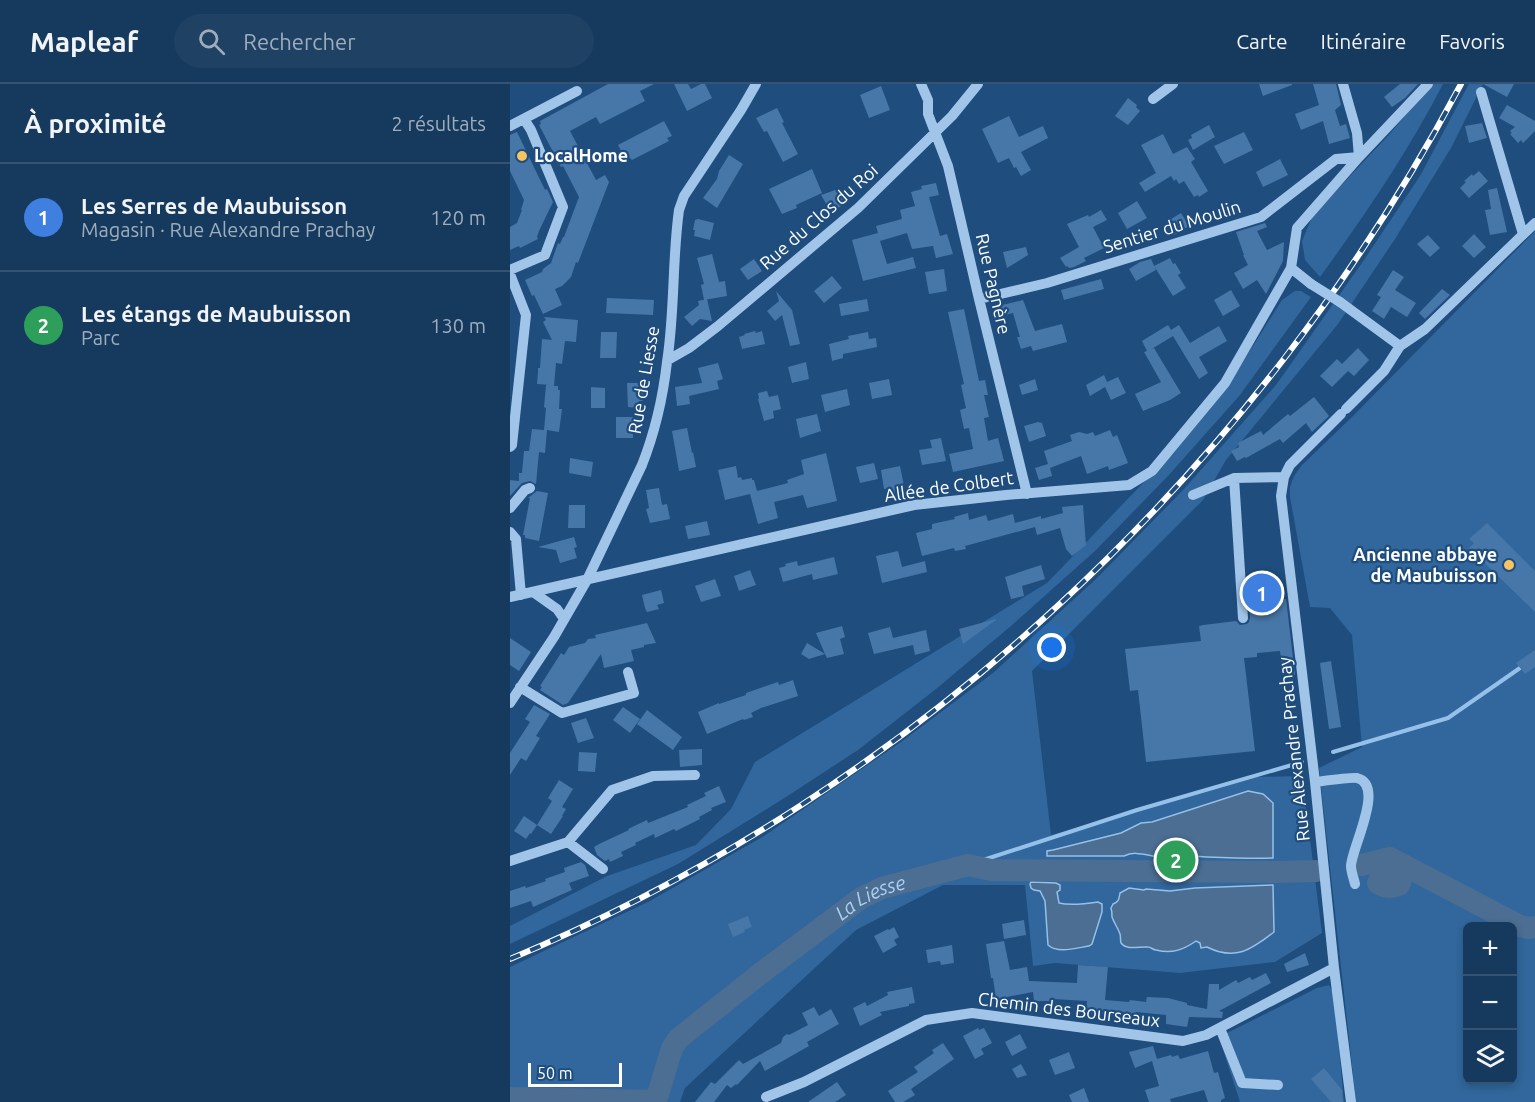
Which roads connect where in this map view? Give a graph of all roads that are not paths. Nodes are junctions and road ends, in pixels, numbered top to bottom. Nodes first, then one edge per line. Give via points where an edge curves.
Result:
1 (756, 84) edge
2 (921, 84) edge
3 (978, 84) edge
4 (1173, 84) edge
5 (1343, 84) edge
6 (1428, 84) edge
7 (576, 91) dead end
8 (1481, 92) dead end
9 (1152, 99) dead end
10 (524, 118) junction
11 (510, 126) edge
12 (935, 132) junction
13 (1359, 157) junction
14 (1535, 223) edge
15 (1523, 234) junction
16 (1291, 268) junction
17 (510, 272) edge
18 (979, 299) junction
19 (1400, 346) junction
20 (668, 360) junction
21 (510, 447) edge
22 (1284, 477) junction
23 (1234, 478) junction
24 (530, 488) dead end
25 (1027, 494) junction
26 (1193, 495) dead end
27 (510, 508) edge
28 (510, 532) edge
29 (587, 580) junction
30 (533, 592) junction
31 (521, 595) junction
32 (510, 597) edge
33 (1243, 618) dead end
34 (564, 619) junction
35 (628, 672) dead end
36 (520, 687) junction
37 (510, 703) edge
38 (695, 775) dead end
39 (1315, 782) junction
40 (568, 842) junction
41 (510, 861) edge
42 (603, 869) dead end
43 (1355, 884) dead end
44 (1334, 968) junction
45 (1220, 1028) junction
46 (1278, 1085) dead end
47 (766, 1097) dead end
48 (1351, 1102) edge

1 - 20 street, Rue de Liesse via 684,196 679,210
2 - 12 street, Rue Pagnère
3 - 12 street, Rue du Clos du Roi
4 - 9 street
5 - 13 street via 1357,133
6 - 13 street
7 - 10 street
8 - 15 street
10 - 11 street
10 - 17 street via 563,207 545,255
12 - 18 street, Rue Pagnère via 948,166
12 - 20 street, Rue du Clos du Roi via 835,228 718,326
13 - 16 street via 1297,228
13 - 18 street, Sentier du Moulin via 1335,159 1261,217 1058,280
14 - 15 street
15 - 19 street via 1425,329
16 - 19 street, bridge
16 - 25 street, Allée de Colbert via 1225,383 1152,471 1129,485
17 - 21 street via 526,315
18 - 25 street, Rue Pagnère
19 - 22 street via 1384,371 1290,465
20 - 29 street, Rue de Liesse via 649,448
22 - 23 street
22 - 39 street, Rue Alexandre Prachay via 1281,496
23 - 26 street
23 - 33 street
24 - 27 street
25 - 29 street, Allée de Colbert via 914,506
28 - 31 street via 516,539
29 - 30 street, Allée de Colbert
29 - 34 street, Rue de Liesse
30 - 31 street, Allée de Colbert
30 - 34 street
31 - 32 street, Allée de Colbert
34 - 36 street, Rue de Liesse
35 - 36 street via 634,693 562,712
36 - 37 street, Rue de Liesse
38 - 40 street via 653,776 612,790
39 - 43 street via 1357,778 1369,792 1351,865
39 - 44 street, Rue Alexandre Prachay
40 - 41 street
40 - 42 street
44 - 45 street, Chemin des Bourseaux
44 - 48 street, Rue Alexandre Prachay
45 - 46 street via 1242,1083
45 - 47 street, Chemin des Bourseaux via 1184,1041 972,1013 926,1020

